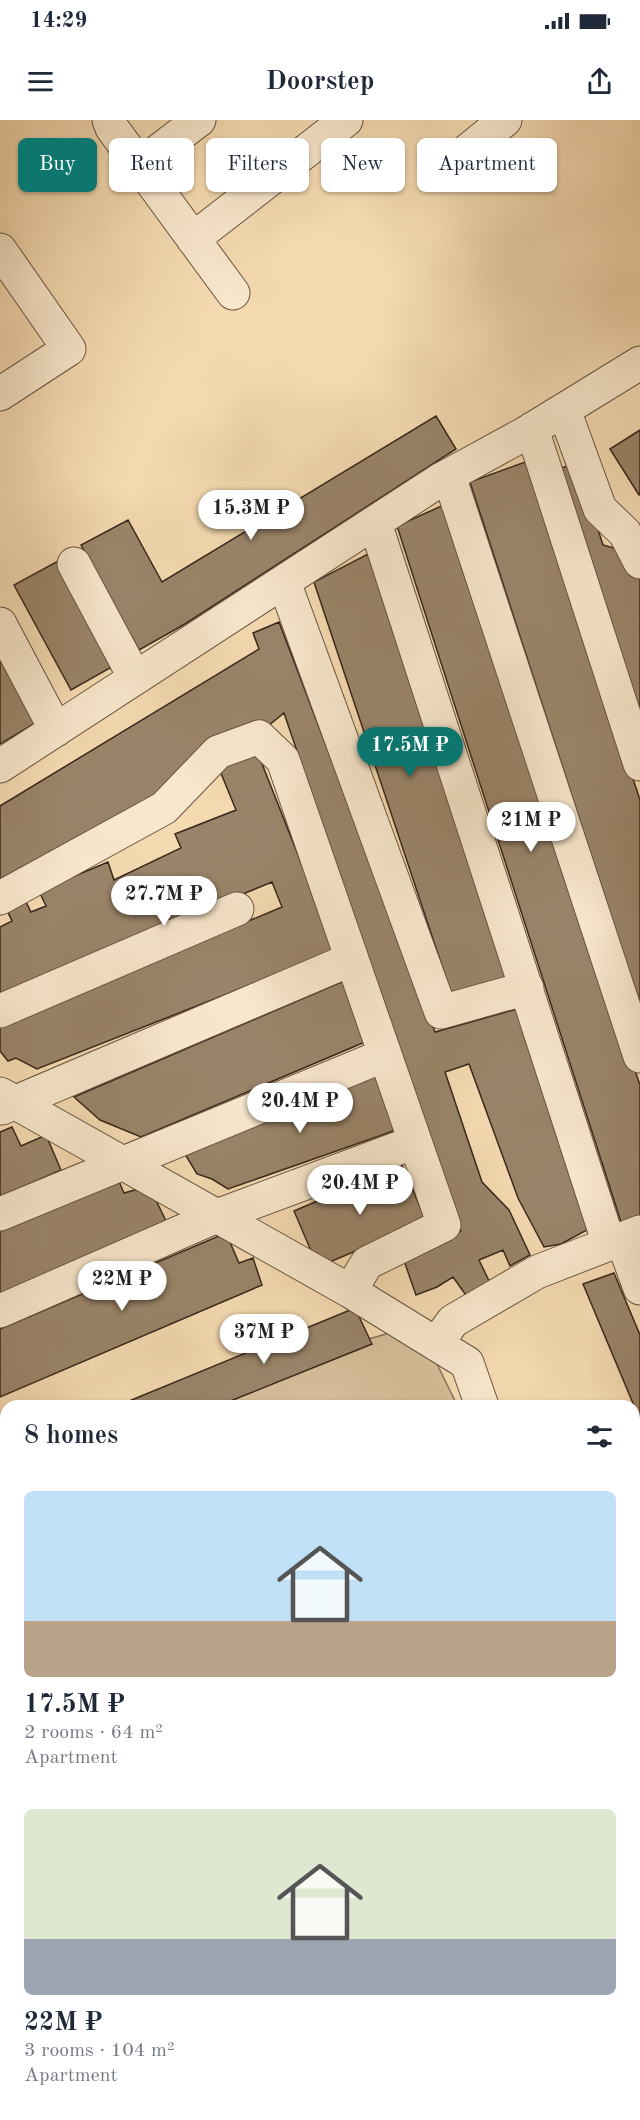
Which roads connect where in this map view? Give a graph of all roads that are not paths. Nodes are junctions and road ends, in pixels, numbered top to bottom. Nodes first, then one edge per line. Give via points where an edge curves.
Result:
1 (109, 120) edge
2 (199, 120) edge
3 (346, 120) edge
4 (505, 120) edge
5 (120, 138) edge
6 (175, 138) edge
7 (483, 138) edge
8 (159, 192) edge
9 (193, 239) junction
10 (0, 250) edge
11 (233, 293) dead end
12 (640, 363) edge
13 (0, 394) edge
14 (564, 410) junction
15 (532, 429) junction
16 (449, 476) junction
17 (375, 523) junction
18 (640, 562) edge
19 (74, 564) dead end
20 (284, 582) junction
21 (0, 624) edge
22 (135, 678) junction
23 (56, 730) junction
24 (640, 764) edge
25 (0, 766) edge
26 (0, 898) edge
27 (237, 909) dead end
28 (352, 959) junction
29 (527, 988) junction
30 (0, 1011) edge
31 (385, 1054) junction
32 (640, 1056) edge
33 (5, 1102) edge
34 (415, 1142) junction
35 (122, 1163) junction
36 (0, 1214) edge
37 (217, 1216) junction
38 (623, 1239) edge
39 (640, 1288) edge
40 (350, 1291) junction
41 (0, 1311) edge
42 (436, 1344) junction
43 (480, 1400) edge

1 - 5 lane
2 - 6 lane
3 - 9 lane
4 - 7 lane
8 - 9 lane
9 - 11 lane
10 - 13 lane via 69,349
12 - 14 lane
14 - 15 lane
14 - 18 lane via 600,509 625,533
15 - 16 lane
15 - 24 lane
16 - 17 lane
16 - 32 lane
17 - 20 lane
17 - 29 lane
19 - 22 lane
20 - 22 lane
20 - 29 lane via 441,1012
21 - 23 lane
22 - 23 lane
23 - 25 lane
26 - 28 lane via 164,808 218,752 259,737 284,760
27 - 30 lane
28 - 31 lane
28 - 33 lane
29 - 38 lane
31 - 34 lane
31 - 35 lane
33 - 35 lane
34 - 37 lane
34 - 40 lane via 444,1225 367,1263
35 - 36 lane
35 - 37 lane
37 - 40 lane
37 - 41 lane
38 - 39 lane
38 - 42 lane via 537,1272 453,1321
40 - 42 lane
42 - 43 lane via 467,1363

